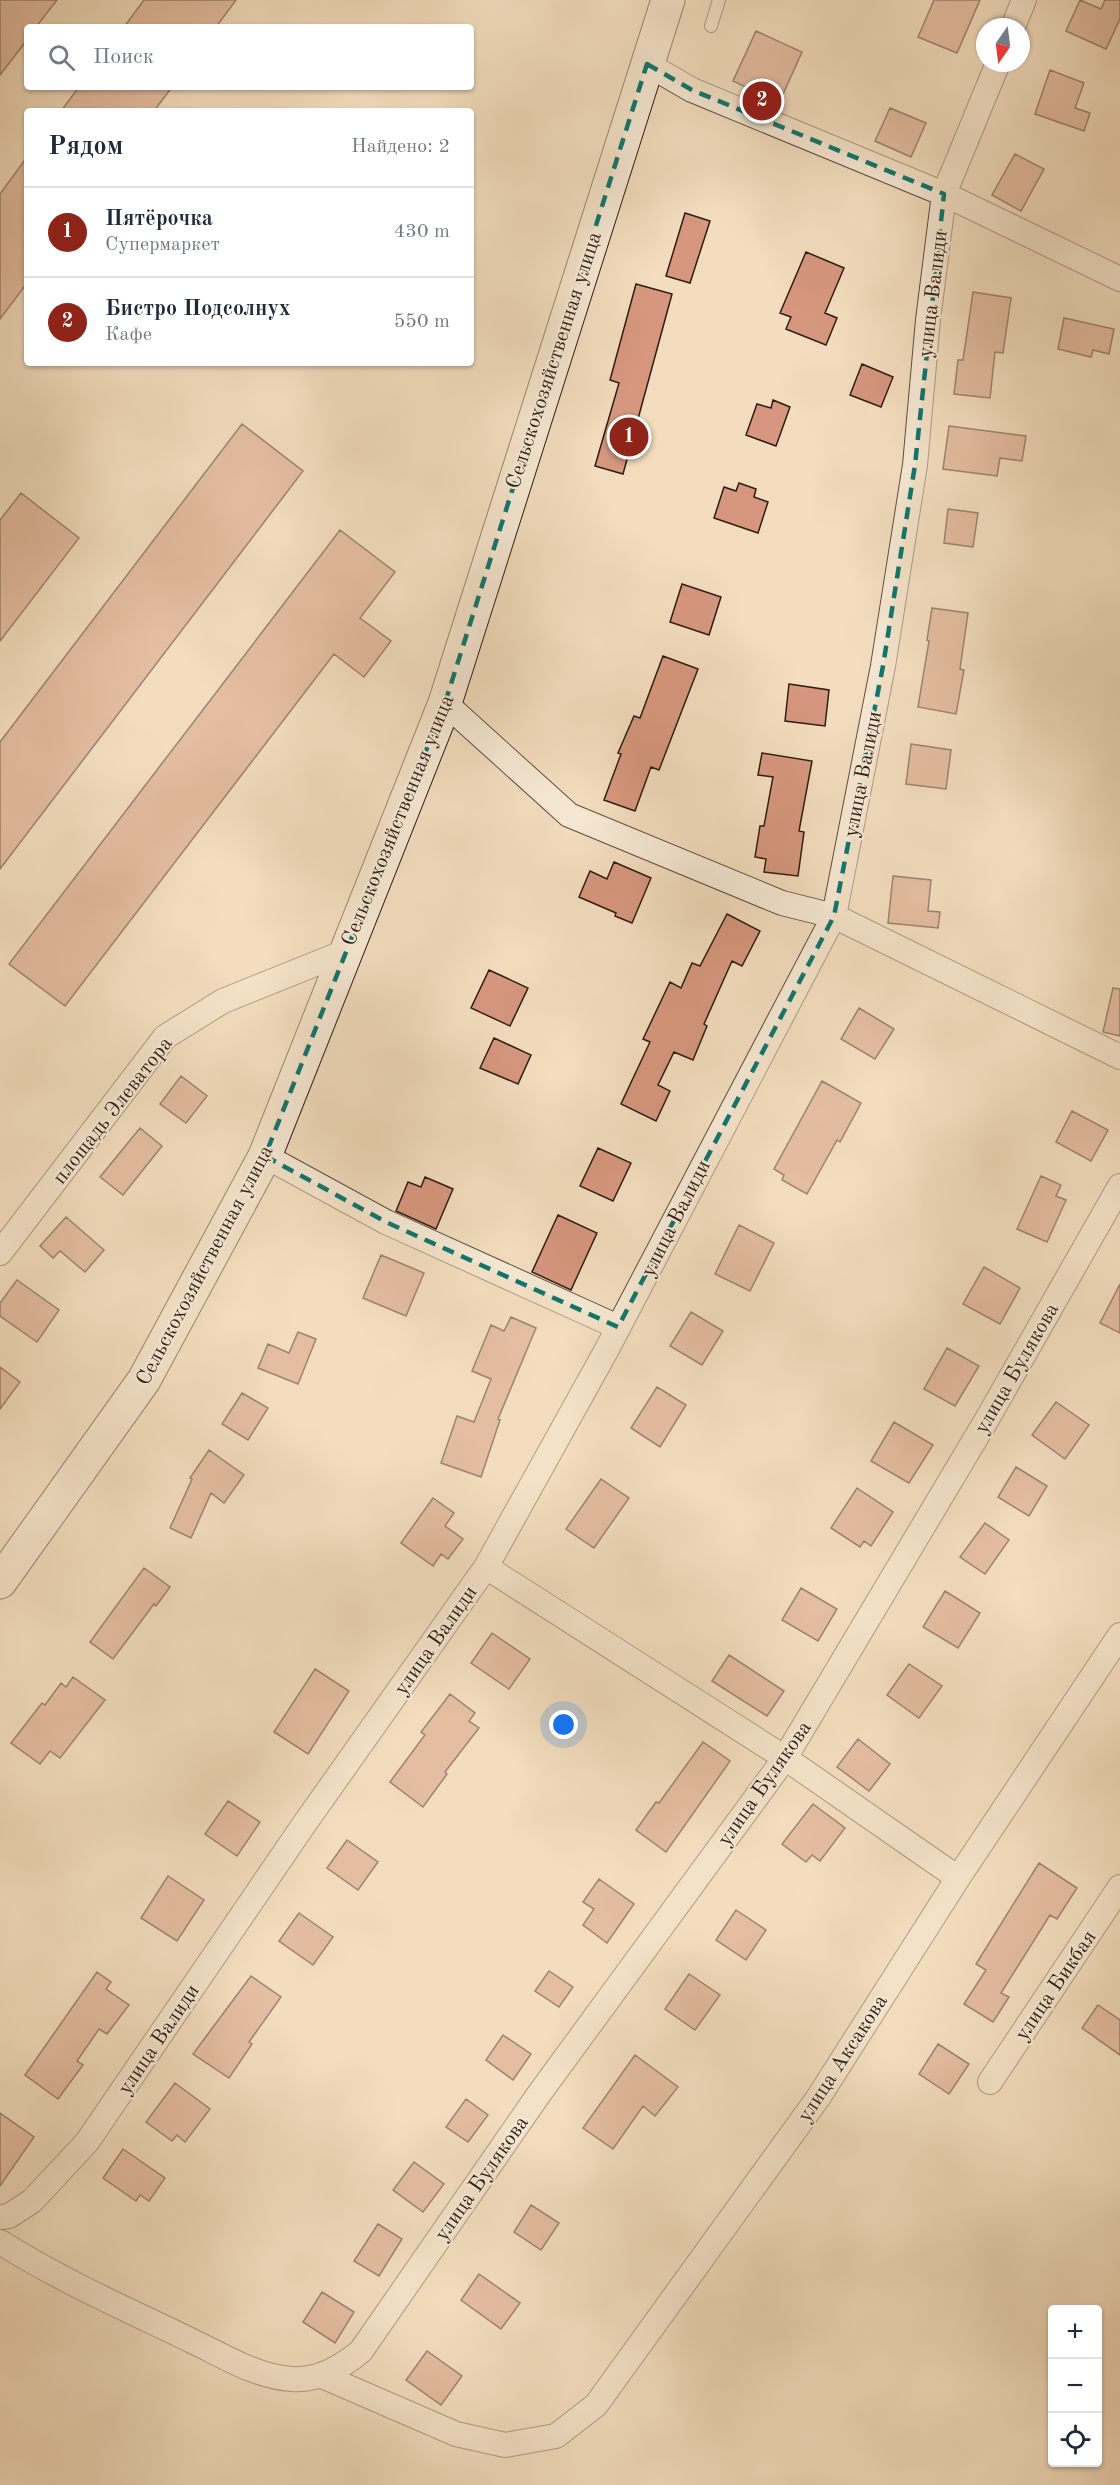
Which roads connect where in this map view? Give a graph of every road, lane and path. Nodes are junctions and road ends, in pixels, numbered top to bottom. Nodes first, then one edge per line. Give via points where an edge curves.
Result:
1 (668, 0) edge
2 (719, 0) edge
3 (1024, 0) edge
4 (1017, 18) edge
5 (711, 26) dead end
6 (647, 64) junction
7 (994, 72) edge
8 (944, 194) junction
9 (1120, 279) edge
10 (445, 703) junction
11 (834, 916) junction
12 (345, 952) junction
13 (1120, 1057) edge
14 (265, 1156) junction
15 (1120, 1186) edge
16 (0, 1253) edge
17 (618, 1328) junction
18 (486, 1568) junction
19 (0, 1582) edge
20 (1120, 1635) edge
21 (785, 1758) junction
22 (958, 1878) junction
23 (1120, 1887) edge
24 (990, 2082) dead end
25 (0, 2217) edge
26 (0, 2242) edge
27 (320, 2375) junction

1 - 6 main road, Сельскохозяйственная улица
2 - 5 lane
3 - 4 street
6 - 8 street via 692,90
6 - 10 main road, Сельскохозяйственная улица
7 - 8 street, улица Валиди
8 - 9 street
8 - 11 street, улица Валиди via 915,465 883,666
10 - 11 street via 569,815 782,903
10 - 12 main road, Сельскохозяйственная улица
11 - 13 street
11 - 17 street, улица Валиди
12 - 14 main road, Сельскохозяйственная улица
12 - 16 street, площадь Элеватора via 223,1001 165,1038
14 - 17 street via 386,1222
14 - 19 main road, Сельскохозяйственная улица via 144,1380
15 - 21 street, улица Булякова via 986,1421
17 - 18 street, улица Валиди
18 - 21 street
18 - 25 street, улица Валиди via 305,1823 87,2142 32,2201 9,2216
20 - 22 street, улица Аксакова
21 - 22 street
21 - 27 street, улица Булякова via 539,2094 361,2351 343,2367
22 - 27 street, улица Аксакова via 818,2098 596,2405 556,2436 505,2445 456,2434
23 - 24 street, улица Бикбая
26 - 27 street via 64,2279 263,2374 293,2379

